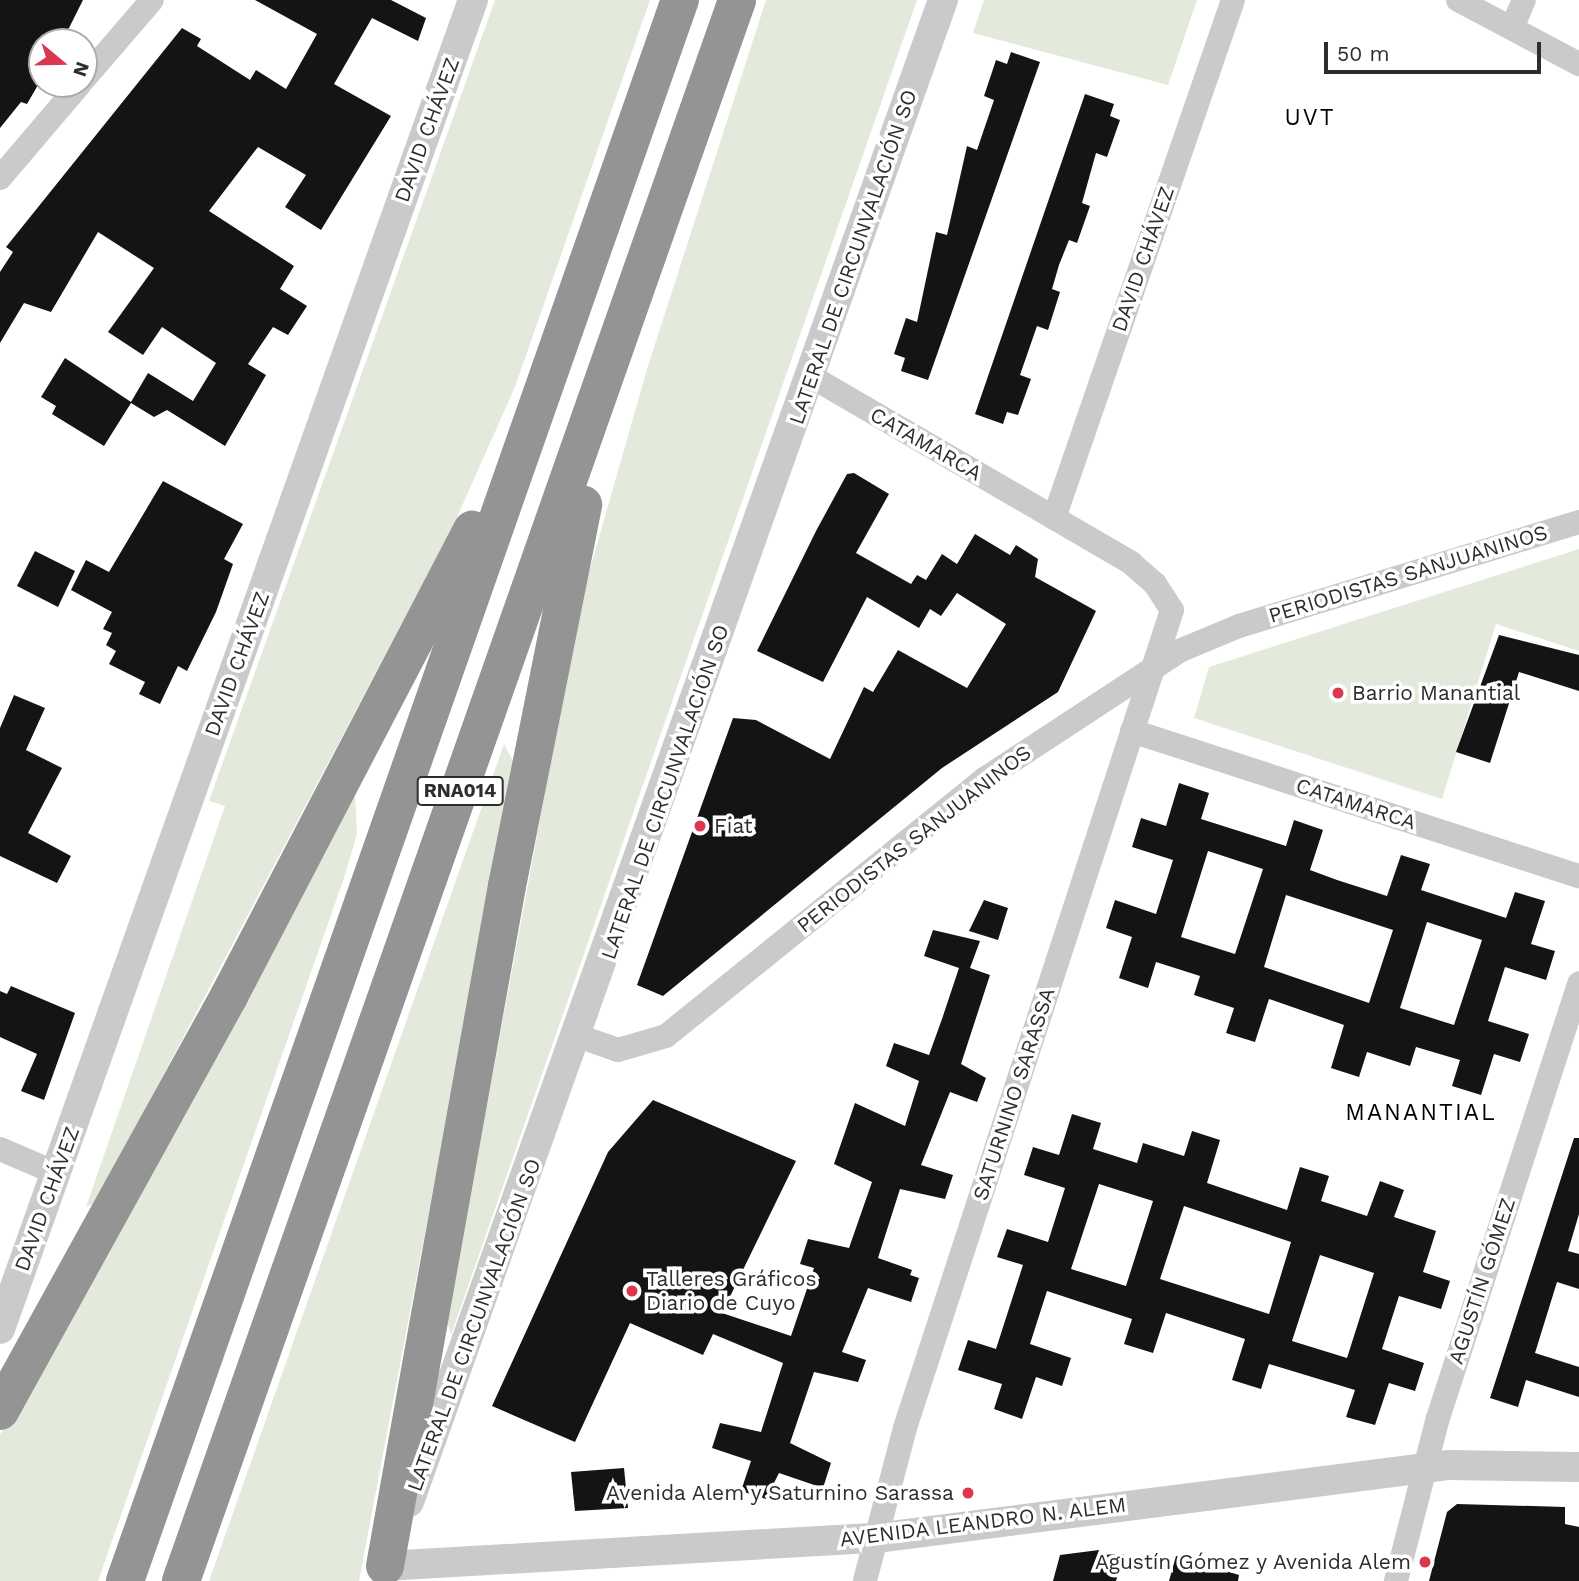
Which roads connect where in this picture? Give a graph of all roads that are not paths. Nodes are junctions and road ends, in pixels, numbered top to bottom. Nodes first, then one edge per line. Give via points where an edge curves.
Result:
1 (152, 0) edge
2 (473, 0) edge
3 (680, 0) edge
4 (737, 0) edge
5 (943, 0) edge
6 (1233, 0) edge
7 (1458, 0) edge
8 (1524, 0) edge
9 (1512, 28) junction
10 (98, 63) edge
11 (1579, 64) edge
12 (68, 98) edge
13 (1, 174) edge
14 (629, 312) junction
15 (563, 334) junction
16 (812, 377) junction
17 (1054, 518) junction
18 (1579, 522) edge
19 (1172, 610) joint
20 (1154, 664) junction
21 (1132, 731) junction
22 (1579, 876) edge
23 (1579, 983) edge
24 (578, 1036) junction
25 (0, 1149) edge
26 (56, 1172) junction
27 (0, 1329) edge
28 (0, 1411) edge
29 (1579, 1467) edge
30 (1425, 1468) junction
31 (876, 1538) junction
32 (383, 1574) edge
33 (125, 1581) edge
34 (181, 1581) edge
35 (865, 1581) edge
36 (1396, 1581) edge

1 - 10 street
2 - 26 street, DAVID CHÁVEZ
3 - 15 highway, RNA014
4 - 14 highway, RNA014
5 - 16 street, LATERAL DE CIRCUNVALACIÓN SO
6 - 17 street, DAVID CHÁVEZ
7 - 9 street
8 - 9 street
9 - 11 street
12 - 13 street
14 - 32 highway via 565,583
14 - 34 highway, RNA014
15 - 28 highway via 396,684
15 - 33 highway, RNA014
16 - 17 street, CATAMARCA
16 - 24 street, LATERAL DE CIRCUNVALACIÓN SO
17 - 19 street, CATAMARCA via 1144,573
18 - 20 street, PERIODISTAS SANJUANINOS via 1239,626
19 - 20 street, SATURNINO SARASSA
20 - 21 street, SATURNINO SARASSA
20 - 24 street, PERIODISTAS SANJUANINOS via 958,800 666,1036 618,1050
21 - 22 street, CATAMARCA
21 - 31 street, SATURNINO SARASSA via 905,1427
23 - 30 street, AGUSTÍN GÓMEZ
24 - 32 street, LATERAL DE CIRCUNVALACIÓN SO
25 - 26 street
26 - 27 street, DAVID CHÁVEZ
29 - 30 street, AVENIDA LEANDRO N. ALEM
30 - 31 street, AVENIDA LEANDRO N. ALEM
30 - 36 street, AGUSTÍN GÓMEZ
31 - 32 street, AVENIDA LEANDRO N. ALEM
31 - 35 street, SATURNINO SARASSA

